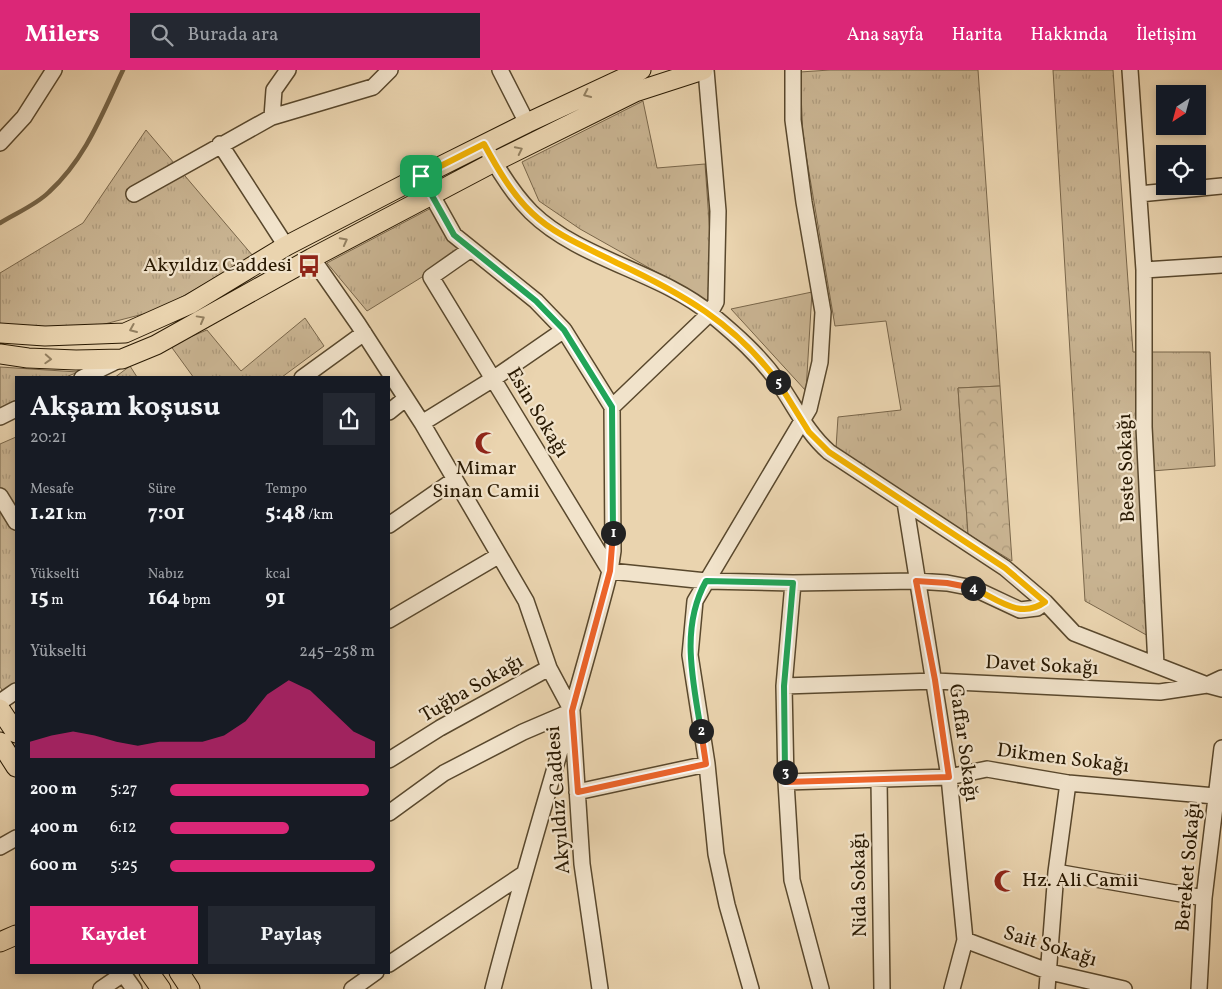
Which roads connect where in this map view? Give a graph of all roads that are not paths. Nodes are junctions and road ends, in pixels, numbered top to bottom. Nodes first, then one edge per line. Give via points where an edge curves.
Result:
1 (54, 70) edge
2 (288, 70) edge
3 (390, 70) edge
4 (500, 70) edge
5 (705, 70) edge
6 (793, 70) edge
7 (1130, 70) edge
8 (634, 71) edge
9 (635, 92) junction
10 (272, 116) junction
11 (527, 122) junction
12 (0, 142) edge
13 (220, 144) junction
14 (484, 144) junction
15 (494, 162) junction
16 (421, 176) junction
17 (1222, 186) edge
18 (134, 194) dead end
19 (430, 194) junction
20 (1139, 194) junction
21 (286, 246) junction
22 (471, 249) junction
23 (312, 258) junction
24 (1222, 265) edge
25 (1144, 270) junction
26 (710, 313) junction
27 (564, 330) junction
28 (0, 333) edge
29 (364, 333) junction
30 (0, 354) edge
31 (122, 359) junction
32 (86, 376) edge
33 (305, 376) edge
34 (493, 379) junction
35 (405, 399) junction
36 (612, 407) junction
37 (15, 410) edge
38 (390, 411) edge
39 (0, 417) edge
40 (803, 422) junction
41 (422, 423) junction
42 (454, 480) junction
43 (0, 496) edge
44 (904, 502) junction
45 (15, 520) edge
46 (390, 524) edge
47 (498, 556) junction
48 (610, 571) junction
49 (706, 581) junction
50 (916, 581) junction
51 (793, 583) junction
52 (1045, 602) junction
53 (390, 619) edge
54 (1156, 665) junction
55 (549, 668) junction
56 (1222, 678) edge
57 (935, 680) junction
58 (784, 686) junction
59 (1215, 687) edge
60 (15, 692) edge
61 (0, 702) edge
62 (0, 709) edge
63 (572, 711) junction
64 (15, 732) edge
65 (0, 742) edge
66 (1222, 748) edge
67 (390, 759) edge
68 (706, 764) junction
69 (15, 765) edge
70 (949, 777) junction
71 (879, 780) junction
72 (786, 782) junction
73 (1068, 783) junction
74 (578, 792) junction
75 (1216, 796) junction
76 (390, 812) edge
77 (15, 838) edge
78 (0, 846) edge
79 (1056, 872) junction
80 (522, 875) junction
81 (1204, 898) junction
82 (15, 935) edge
83 (965, 940) junction
84 (0, 942) edge
85 (390, 963) edge
86 (1050, 972) junction
87 (122, 974) edge
88 (124, 974) edge
89 (150, 974) edge
90 (373, 974) edge
91 (1119, 988) edge
92 (101, 989) edge
93 (134, 989) edge
94 (161, 989) edge
95 (352, 989) edge
96 (493, 989) edge
97 (600, 989) edge
98 (751, 989) edge
99 (821, 989) edge
100 (882, 989) edge
101 (952, 989) edge
102 (1047, 989) edge
103 (1199, 989) edge

1 - 12 street via 24,117
2 - 10 street via 274,90
3 - 10 street via 373,87
4 - 11 street
5 - 9 main road
5 - 26 street via 718,211 718,297
6 - 40 street via 793,120 823,312 820,362 812,402
7 - 20 street, Beste Sokağı
8 - 9 street
8 -> 11 main road
15 -> 9 main road
10 - 13 street
11 - 14 main road
13 - 18 street
13 - 21 street
14 - 15 street
14 - 16 main road
15 - 19 main road
15 - 26 street via 518,198 546,225 672,289
16 - 19 street
16 - 21 main road
17 - 20 street
19 - 22 street via 454,235
23 -> 19 main road
20 - 25 street, Beste Sokağı
21 -> 28 main road via 190,304 125,333 46,336
22 - 27 street via 536,301
22 - 34 street, Esin Sokağı via 431,277
23 - 29 street, Akyıldız Caddesi
31 -> 23 main road via 156,345
24 - 25 street
25 - 54 street, Beste Sokağı via 1144,427
26 - 36 street
26 - 40 street via 760,360
27 - 34 street
27 - 36 street
29 - 33 street
29 - 35 street, Akyıldız Caddesi
30 -> 31 main road via 56,360
31 - 32 street
34 - 41 street
34 - 48 street, Esin Sokağı
35 - 38 street
35 - 41 street, Akyıldız Caddesi
36 - 48 street via 613,551
37 - 39 street
40 - 44 street via 829,452
40 - 49 street
41 - 42 street, Akyıldız Caddesi
42 - 46 street
42 - 47 street, Akyıldız Caddesi
43 - 45 street
44 - 50 street, Gaffar Sokağı
44 - 52 street via 1005,568
47 - 53 street
47 - 55 street, Akyıldız Caddesi via 526,601
48 - 49 street
48 - 63 street
49 - 51 street
49 - 68 street via 695,600 690,655
50 - 51 street
50 - 52 street via 973,588 1020,610 1037,608
50 - 57 street, Gaffar Sokağı
51 - 58 street
52 - 54 street via 1074,633
54 - 59 street
55 - 63 street, Akyıldız Caddesi
55 - 67 street, Tuğba Sokağı
56 - 59 street, Davet Sokağı
57 - 58 street, Davet Sokağı
57 - 59 street, Davet Sokağı via 1160,692
57 - 70 street, Gaffar Sokağı
58 - 72 street
60 - 61 street
62 - 64 main road
63 - 74 street, Akyıldız Caddesi
63 - 76 street via 444,773
63 - 80 street
65 - 69 main road
66 - 75 street, Bereket Sokağı
68 - 74 street
68 - 98 street via 716,854
70 - 71 street, Dikmen Sokağı
70 - 73 street, Dikmen Sokağı via 987,769
70 - 83 street, Gaffar Sokağı
71 - 72 street, Dikmen Sokağı
71 - 100 street, Nida Sokağı
72 - 99 street via 792,880
73 - 75 street, Dikmen Sokağı
73 - 79 street
74 - 97 street, Akyıldız Caddesi via 582,864
75 - 81 street, Bereket Sokağı
77 - 78 street
79 - 81 street
79 - 86 street
80 - 85 street
80 - 96 street
81 - 103 street, Bereket Sokağı
82 - 84 main road
83 - 86 street, Sait Sokağı
83 - 101 street, Gaffar Sokağı
86 - 91 street, Sait Sokağı
86 - 102 street
87 - 92 street
88 - 93 street
89 - 94 main road
90 - 95 street

